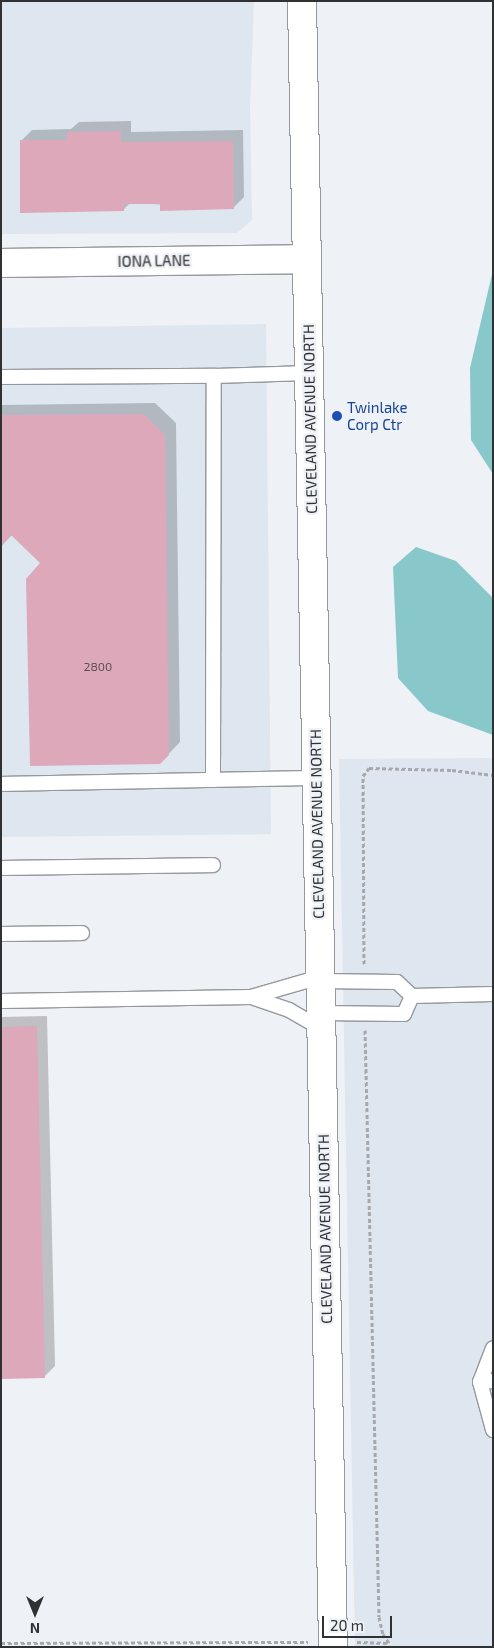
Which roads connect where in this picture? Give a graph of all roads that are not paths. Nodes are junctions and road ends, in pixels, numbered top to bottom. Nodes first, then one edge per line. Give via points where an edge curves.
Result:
1 (302, 1) edge
2 (307, 259) junction
3 (1, 262) edge
4 (309, 373) junction
5 (214, 376) junction
6 (1, 377) edge
7 (316, 778) junction
8 (213, 780) junction
9 (1, 784) edge
10 (213, 865) dead end
11 (1, 868) edge
12 (82, 933) dead end
13 (1, 934) edge
14 (320, 979) junction
15 (493, 994) edge
16 (412, 996) junction
17 (251, 997) junction
18 (1, 1001) edge
19 (321, 1021) junction
20 (493, 1348) edge
21 (486, 1381) edge
22 (493, 1430) edge
23 (333, 1647) edge

1 - 2 street, CLEVELAND AVENUE NORTH
2 - 3 street, IONA LANE
2 - 4 street, CLEVELAND AVENUE NORTH
4 - 5 lane
4 - 7 street, CLEVELAND AVENUE NORTH
5 - 6 lane
5 - 8 lane
7 - 8 lane
7 - 14 street, CLEVELAND AVENUE NORTH
8 - 9 lane
10 - 11 lane
12 - 13 lane
14 - 16 lane via 396,982
14 - 17 lane
14 - 19 street, CLEVELAND AVENUE NORTH
15 - 16 lane
16 - 19 lane via 404,1014 364,1014
17 - 18 lane
17 - 19 lane
19 - 23 street, CLEVELAND AVENUE NORTH
20 - 21 lane
21 - 22 lane

